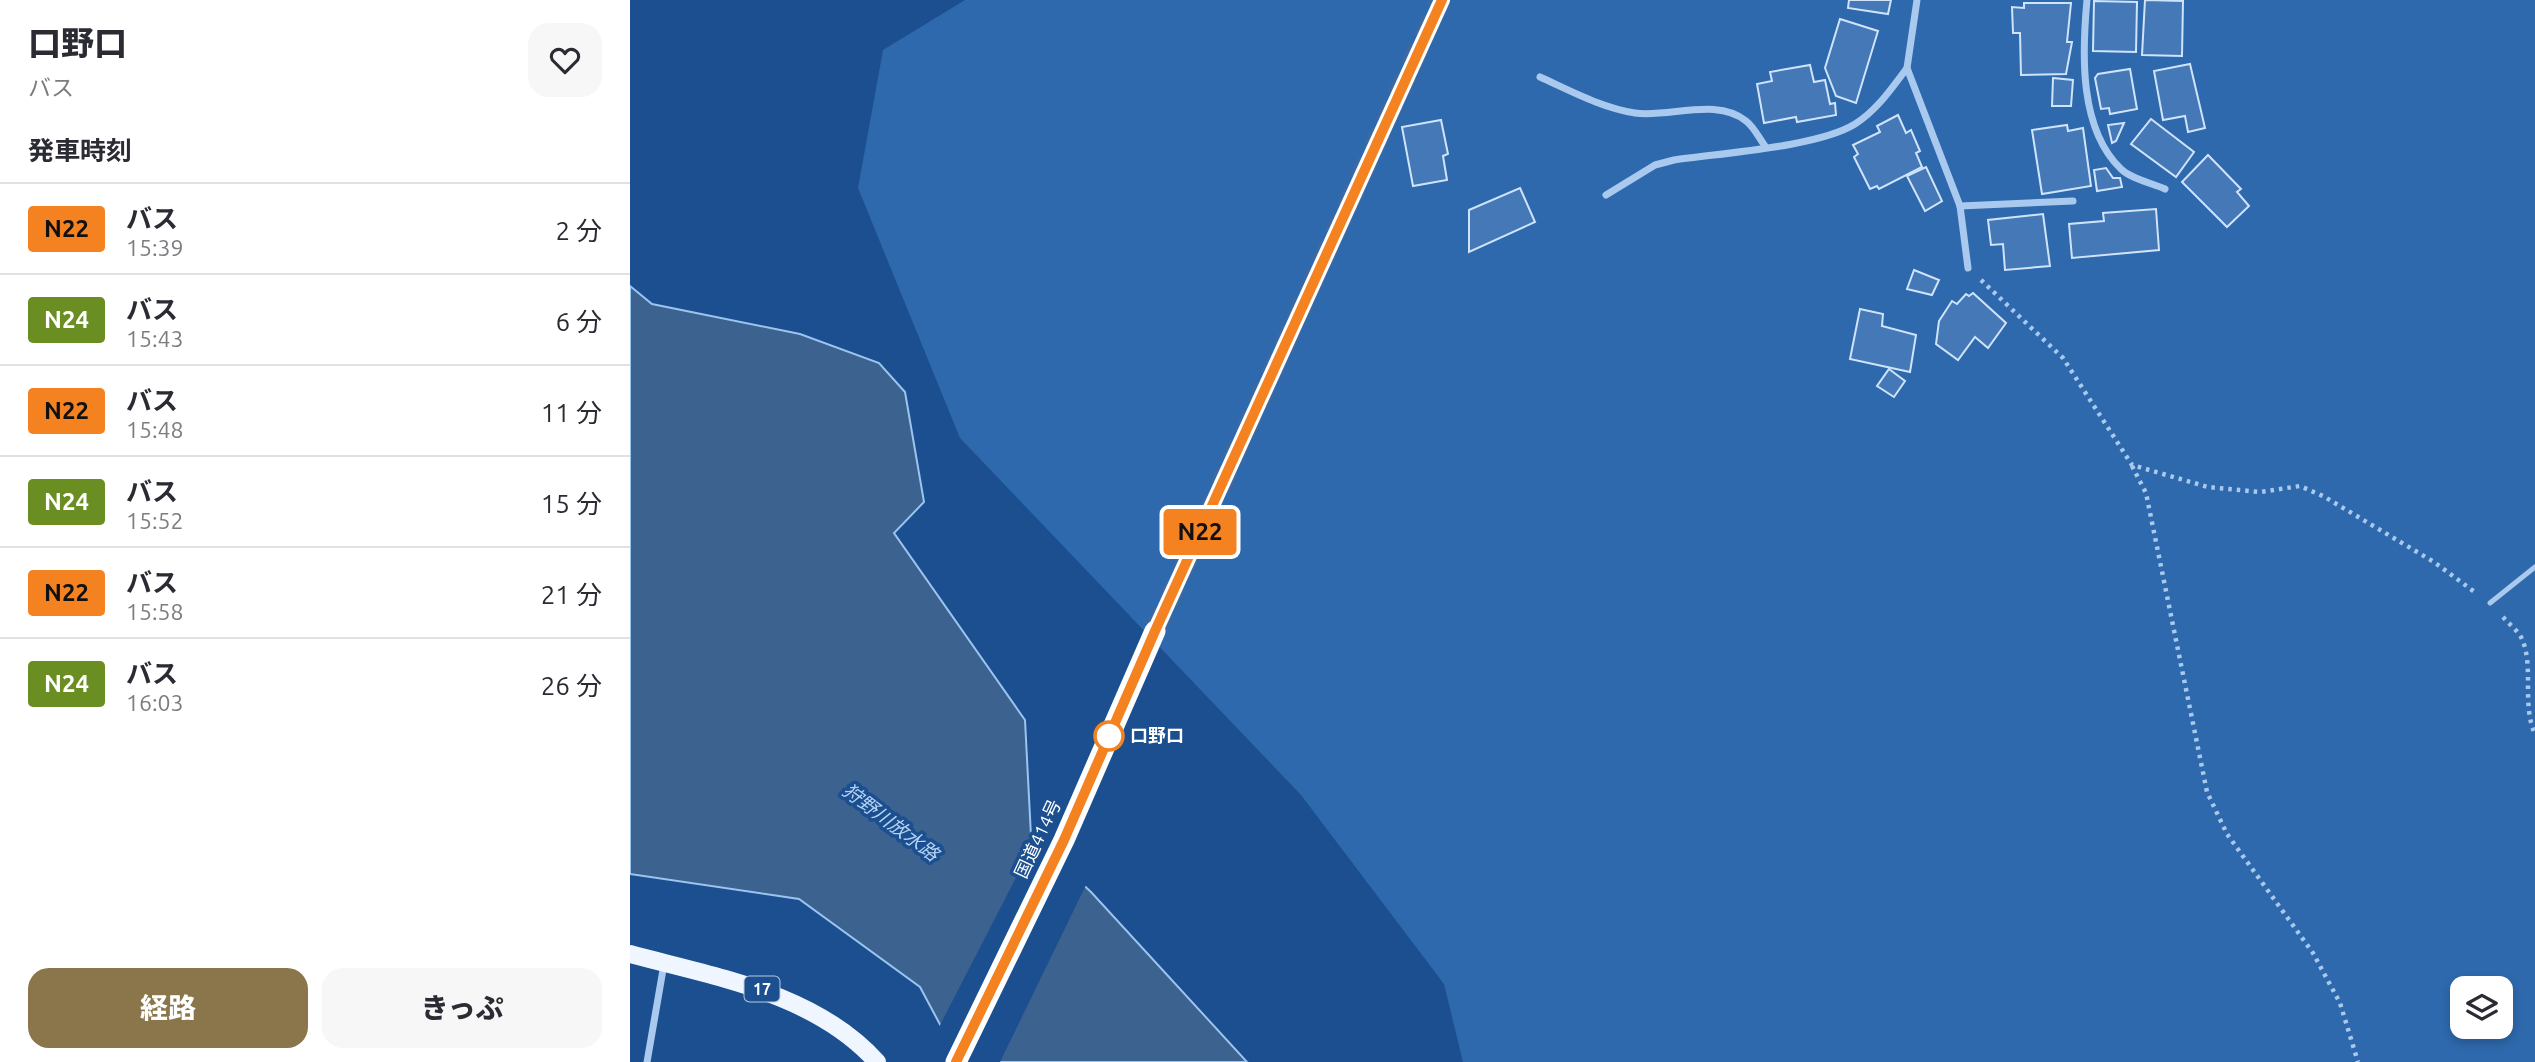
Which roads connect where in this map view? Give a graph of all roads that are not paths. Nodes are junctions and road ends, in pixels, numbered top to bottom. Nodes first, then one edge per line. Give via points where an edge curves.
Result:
1 (1917, 0) edge
2 (2087, 0) edge
3 (1907, 68) junction
4 (1540, 77) dead end
5 (1765, 146) junction
6 (2165, 189) dead end
7 (1606, 195) dead end
8 (2073, 201) dead end
9 (1960, 206) junction
10 (1968, 268) road end
11 (2535, 567) edge
12 (2490, 603) road end
13 (1155, 631) tunnel mouth
14 (630, 954) edge
15 (664, 963) junction
16 (647, 1062) edge
17 (877, 1062) edge
18 (956, 1062) edge

1 - 3 street
2 - 6 street via 2083,42 2087,88 2100,142 2123,171
3 - 5 street via 1880,104 1855,124 1822,138
3 - 9 street
4 - 5 street via 1610,108 1736,114 1748,122
5 - 7 street via 1665,162
8 - 9 street
9 - 10 street
11 - 12 lane
13 - 18 highway, 国道414号 via 1064,840
14 - 15 main road, 17
15 - 16 street
15 - 17 main road, 17 via 759,988 817,1016 863,1046

